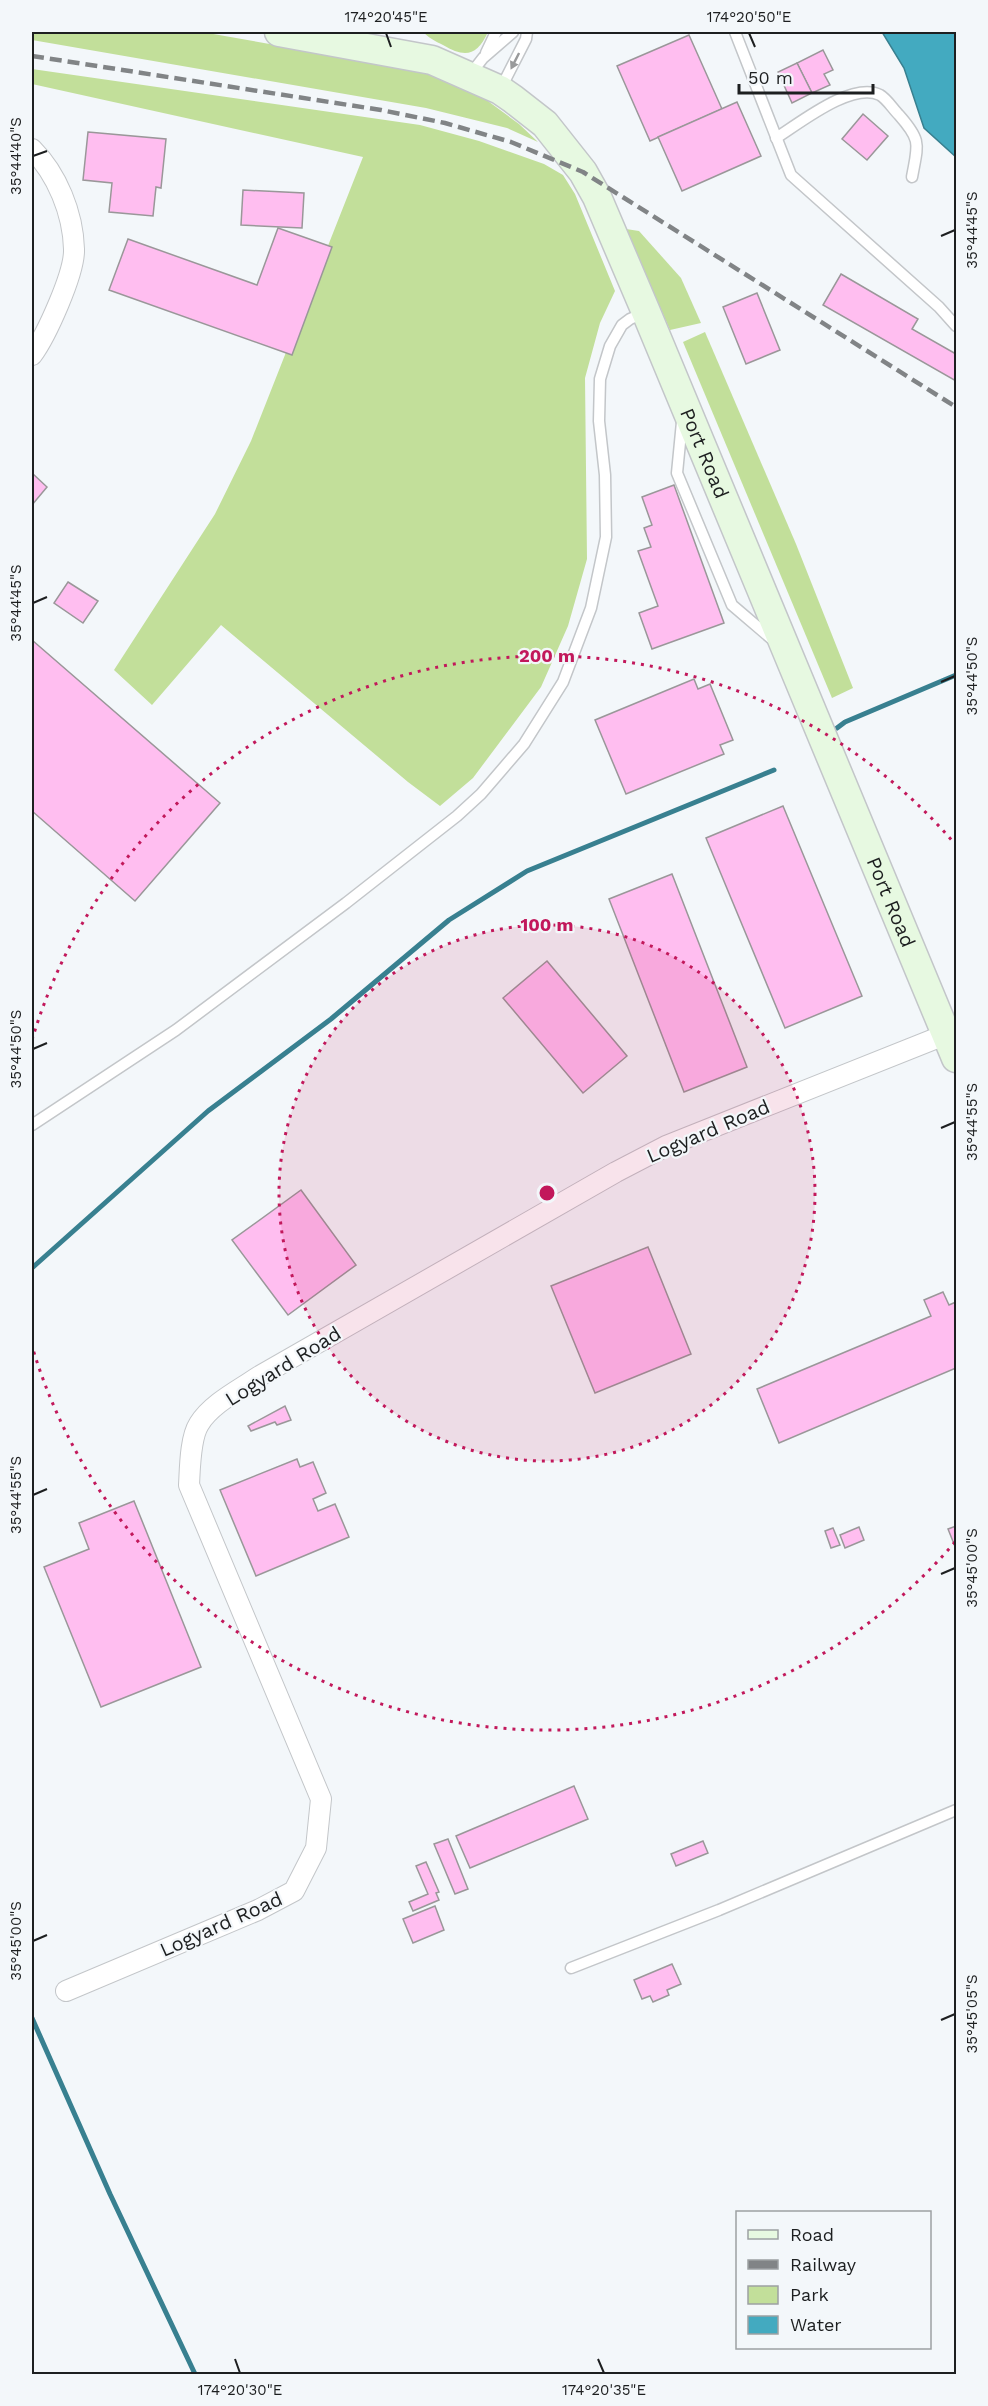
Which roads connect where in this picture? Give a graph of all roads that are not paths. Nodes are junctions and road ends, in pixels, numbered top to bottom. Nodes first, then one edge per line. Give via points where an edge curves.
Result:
1 (279, 32) edge
2 (496, 32) edge
3 (513, 32) edge
4 (527, 32) edge
5 (735, 32) edge
6 (476, 67) junction
7 (500, 90) junction
8 (777, 138) junction
9 (32, 149) edge
10 (912, 177) dead end
11 (646, 312) junction
12 (957, 326) edge
13 (32, 355) edge
14 (952, 1046) edge
15 (32, 1125) edge
16 (957, 1810) edge
17 (571, 1968) dead end
18 (66, 1991) dead end

1 - 6 main road, Port Road via 368,43
2 - 6 lane
3 - 6 lane
4 -> 7 lane
5 - 8 lane
6 - 7 main road, Port Road
7 - 11 main road, Port Road via 545,124 583,172
8 - 10 lane via 831,103 854,94 881,95 916,134
8 - 12 lane via 791,175
9 - 13 street via 64,196 74,250 64,290
11 - 14 main road, Port Road
11 - 15 lane via 622,325 610,346 600,380 606,537 591,608 563,682 524,744 457,816 346,903 176,1030
14 - 18 street, Logyard Road via 666,1146 258,1377 198,1425 189,1485 321,1799 316,1848 294,1891
16 - 17 lane

